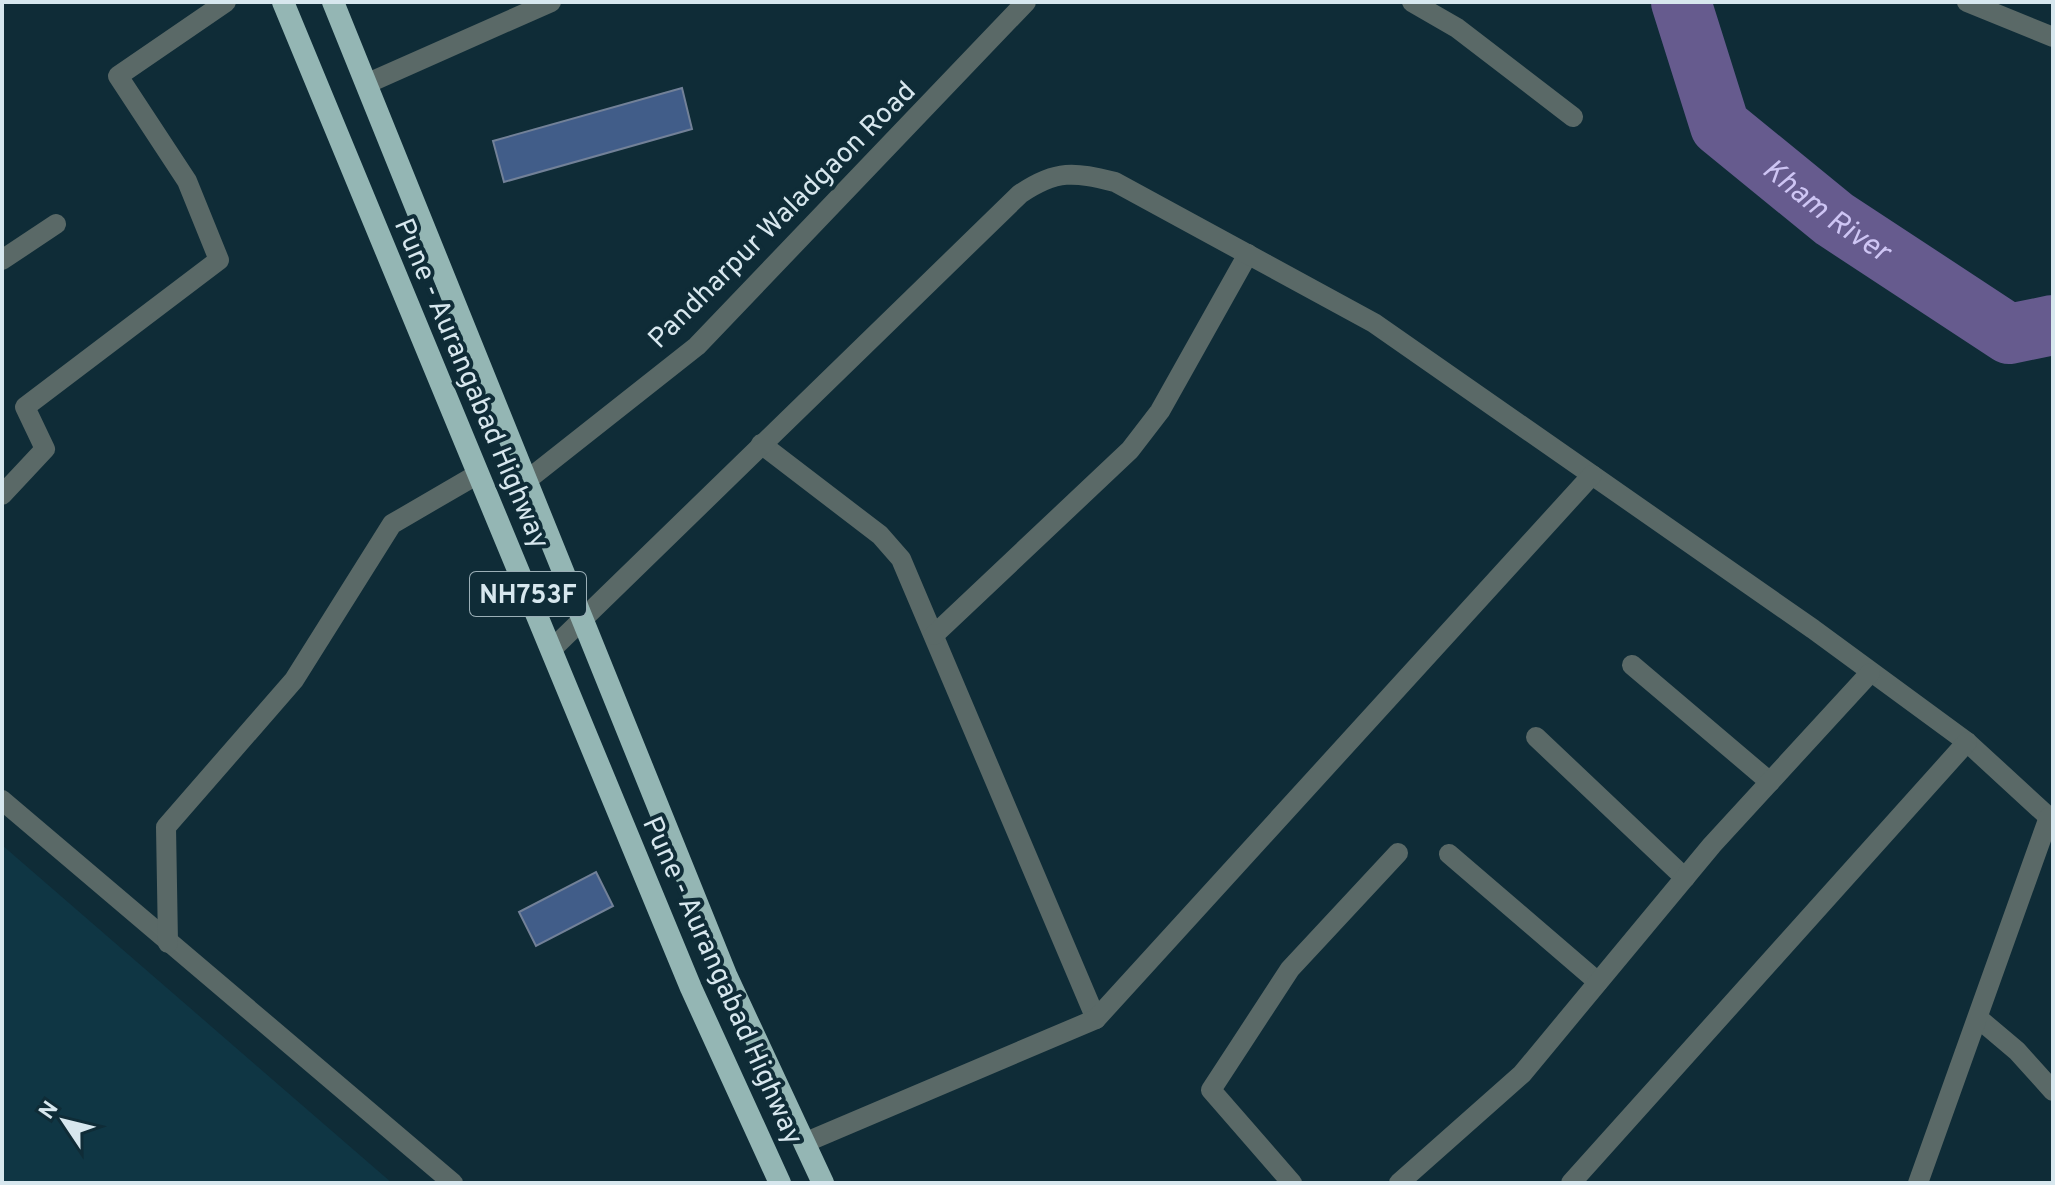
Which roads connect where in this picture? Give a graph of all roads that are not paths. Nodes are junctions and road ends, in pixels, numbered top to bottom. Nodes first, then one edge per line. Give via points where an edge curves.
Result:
1 (226, 2) edge
2 (283, 2) edge
3 (333, 2) edge
4 (551, 2) edge
5 (1026, 2) edge
6 (1412, 2) edge
7 (1967, 2) edge
8 (2053, 37) edge
9 (366, 84) junction
10 (1573, 117) dead end
11 (56, 224) dead end
12 (1248, 254) junction
13 (2, 260) edge
14 (761, 444) junction
15 (478, 474) junction
16 (1592, 475) junction
17 (526, 481) junction
18 (2, 495) edge
19 (582, 617) junction
20 (934, 635) junction
21 (551, 650) junction
22 (1632, 665) dead end
23 (1870, 673) junction
24 (1536, 737) dead end
25 (1967, 742) junction
26 (1770, 782) junction
27 (2, 800) edge
28 (2051, 819) edge
29 (1398, 853) dead end
30 (1449, 854) dead end
31 (1685, 878) junction
32 (168, 943) junction
33 (1598, 982) junction
34 (1978, 1018) junction
35 (1096, 1019) junction
36 (2053, 1091) edge
37 (804, 1143) junction
38 (453, 1183) edge
39 (780, 1183) edge
40 (823, 1183) edge
41 (1292, 1183) edge
42 (1399, 1183) edge
43 (1571, 1183) edge
44 (1918, 1183) edge

1 - 18 street via 118,76 187,181 219,260 25,407 45,449
2 - 15 highway, Pune - Aurangabad Highway / NH753F
3 - 9 highway, NH753F
4 - 9 street
5 - 17 street, Pandharpur Waladgaon Road via 697,346
6 - 10 street via 1457,28
7 - 8 street
9 - 17 highway, NH753F
11 - 13 street
12 - 14 street via 1115,182 1074,172 1042,179 1020,194
12 - 16 street via 1374,323
12 - 20 street via 1160,411 1130,450
14 - 19 street
14 - 20 street via 891,544
15 - 21 highway, Pune - Aurangabad Highway / NH753F
15 - 32 street via 392,524 294,680 166,827
16 - 23 street
16 - 35 street
17 - 19 highway, NH753F
19 - 21 street
19 - 37 highway, NH753F via 727,977
20 - 35 street
21 - 39 highway, Pune - Aurangabad Highway / NH753F via 691,988
22 - 26 street
23 - 25 street
23 - 26 street
24 - 31 street
25 - 28 street
25 - 43 street
26 - 31 street
27 - 32 street
28 - 34 street
29 - 41 street via 1290,969 1211,1090
30 - 33 street
31 - 33 street
32 - 38 street
33 - 42 street via 1522,1074
34 - 36 street
34 - 44 street
35 - 37 street
37 - 40 highway, NH753F

